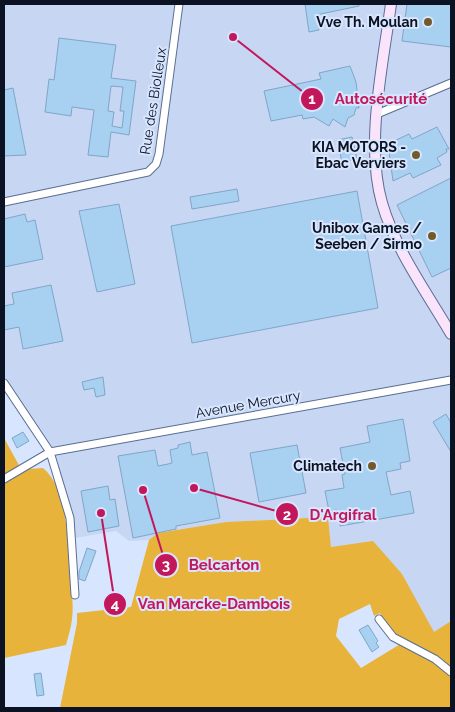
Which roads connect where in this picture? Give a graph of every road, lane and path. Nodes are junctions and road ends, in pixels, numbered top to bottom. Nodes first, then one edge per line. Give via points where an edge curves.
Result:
1 (179, 4) edge
2 (391, 4) edge
3 (451, 83) edge
4 (377, 114) junction
5 (4, 202) edge
6 (451, 334) edge
7 (451, 380) edge
8 (4, 383) edge
9 (50, 452) junction
10 (4, 479) edge
11 (75, 594) dead end
12 (379, 619) dead end
13 (451, 672) edge

1 - 5 street, Rue des Biolleux via 156,164 148,172
2 - 4 street
3 - 4 street
4 - 6 street via 376,165 382,203 406,260
7 - 9 street, Avenue Mercury
8 - 9 street
9 - 10 street
9 - 11 street via 70,518
12 - 13 street via 393,637 435,659

